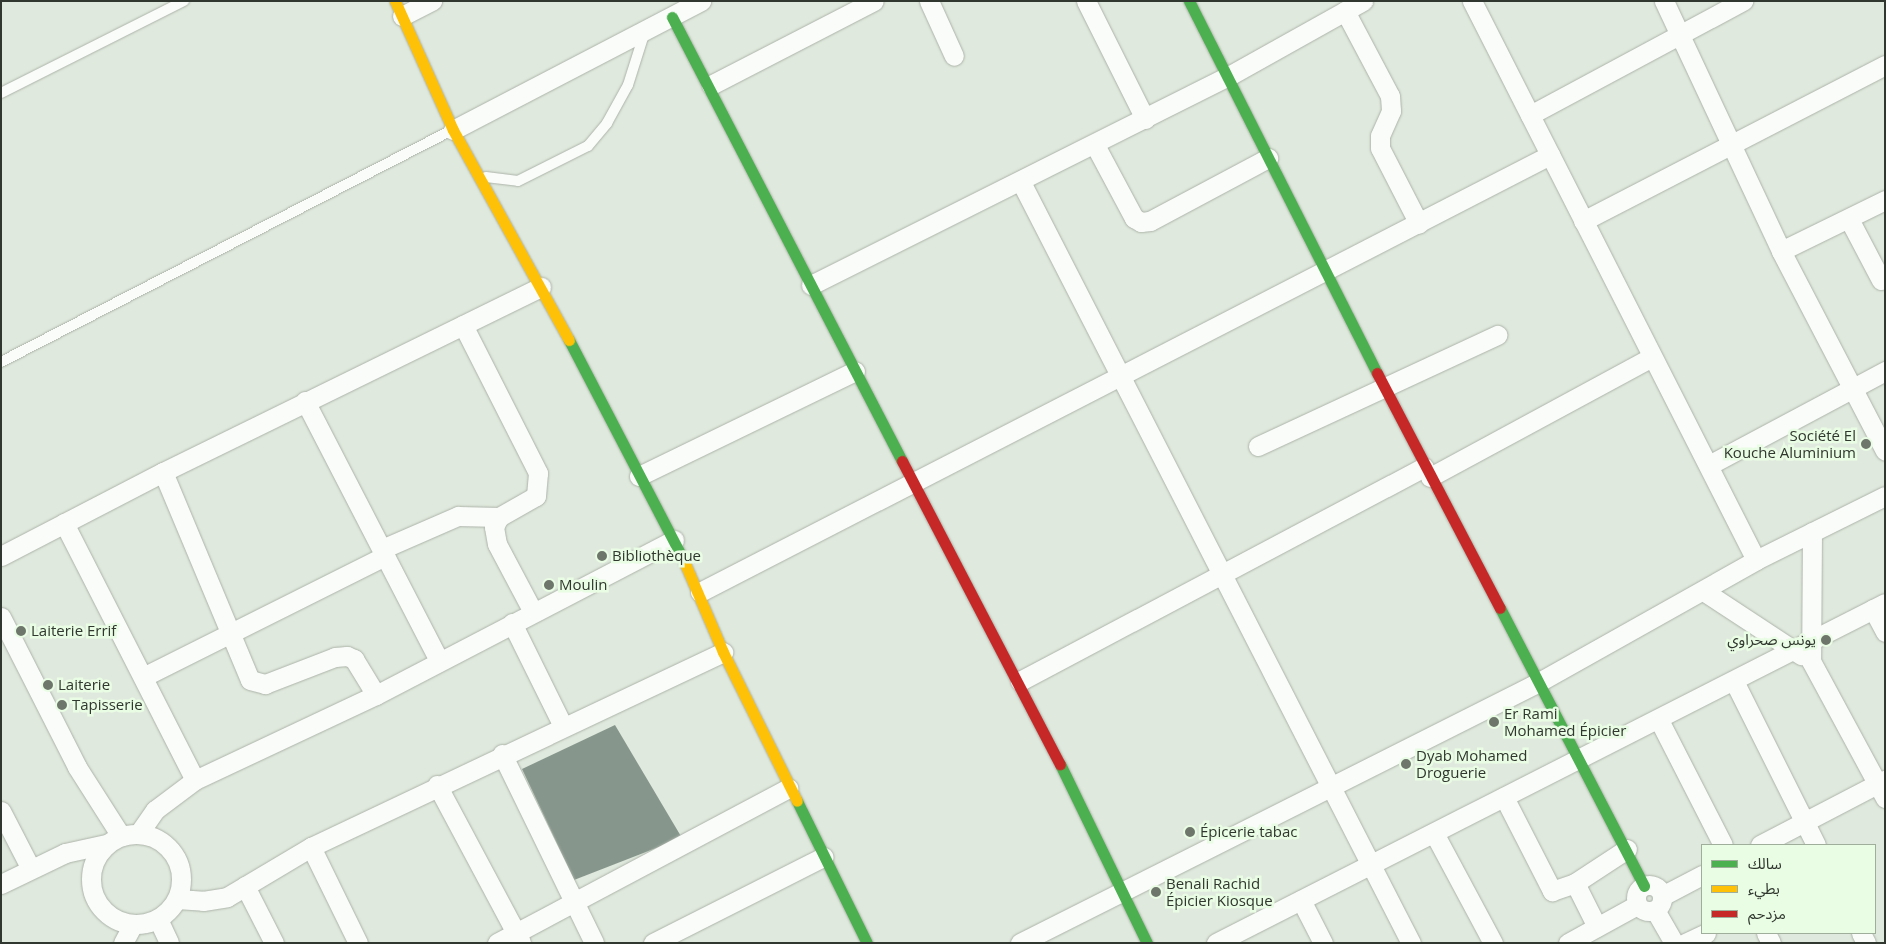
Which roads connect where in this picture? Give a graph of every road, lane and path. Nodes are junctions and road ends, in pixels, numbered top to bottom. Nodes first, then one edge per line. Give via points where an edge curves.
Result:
1 (184, 1) edge
2 (432, 1) edge
3 (701, 1) edge
4 (874, 1) edge
5 (929, 1) edge
6 (1086, 1) edge
7 (1189, 1) edge
8 (1363, 1) edge
9 (1472, 1) edge
10 (1664, 1) edge
11 (1743, 1) edge
12 (398, 9) edge
13 (674, 10) edge
14 (1345, 11) junction
15 (645, 31) junction
16 (1680, 33) junction
17 (954, 56) dead end
18 (1885, 65) edge
19 (1227, 78) junction
20 (711, 85) junction
21 (1, 93) edge
22 (1530, 115) junction
23 (1145, 119) junction
24 (453, 130) junction
25 (1731, 142) junction
26 (1095, 145) junction
27 (1550, 155) junction
28 (1268, 158) junction
29 (476, 171) junction
30 (1021, 182) junction
31 (1885, 200) edge
32 (1849, 218) junction
33 (1583, 221) junction
34 (1419, 224) junction
35 (1781, 252) junction
36 (1326, 273) junction
37 (1884, 282) edge
38 (811, 285) junction
39 (541, 287) junction
40 (463, 325) junction
41 (1496, 335) dead end
42 (1652, 357) junction
43 (1, 362) edge
44 (855, 371) junction
45 (1885, 371) edge
46 (1122, 374) junction
47 (1384, 386) junction
48 (1851, 387) junction
49 (306, 401) junction
50 (1258, 446) dead end
51 (1885, 451) edge
52 (1709, 465) junction
53 (163, 472) junction
54 (1427, 472) junction
55 (639, 476) junction
56 (912, 481) junction
57 (1885, 496) edge
58 (499, 517) junction
59 (64, 523) junction
60 (1812, 532) junction
61 (674, 540) junction
62 (383, 552) junction
63 (1, 556) edge
64 (1756, 560) junction
65 (1222, 574) junction
66 (700, 592) junction
67 (1705, 592) junction
68 (1879, 606) edge
69 (533, 612) junction
70 (1, 617) edge
71 (512, 623) junction
72 (229, 630) junction
73 (1885, 632) edge
74 (1811, 640) junction
75 (1792, 649) junction
76 (723, 652) junction
77 (439, 661) junction
78 (1811, 661) junction
79 (143, 677) junction
80 (1020, 681) junction
81 (1734, 681) junction
82 (1539, 682) junction
83 (376, 694) junction
84 (1659, 720) junction
85 (563, 726) junction
86 (502, 754) junction
87 (1581, 758) junction
88 (195, 780) junction
89 (1331, 783) junction
90 (437, 785) junction
91 (1882, 787) edge
92 (788, 788) junction
93 (1504, 797) junction
94 (1, 811) edge
95 (1804, 822) junction
96 (1434, 833) junction
97 (122, 838) junction
98 (1722, 844) edge
99 (1762, 844) edge
100 (1815, 844) edge
101 (311, 847) junction
102 (1627, 849) junction
103 (823, 857) junction
104 (1371, 864) junction
105 (31, 869) junction
106 (1701, 876) edge
107 (1575, 883) junction
108 (1, 884) edge
109 (245, 886) junction
110 (1644, 886) joint
111 (1121, 892) junction
112 (177, 898) junction
113 (574, 900) junction
114 (1301, 900) junction
115 (1651, 904) junction
116 (158, 919) junction
117 (133, 924) junction
118 (1597, 927) junction
119 (1704, 934) edge
120 (519, 937) edge
121 (1239, 937) edge
122 (665, 940) edge
123 (1574, 942) edge
124 (123, 943) edge
125 (169, 943) edge
126 (274, 943) edge
127 (358, 943) edge
128 (497, 943) edge
129 (594, 943) edge
130 (867, 943) edge
131 (1020, 943) edge
132 (1147, 943) edge
133 (1216, 943) edge
134 (1323, 943) edge
135 (1411, 943) edge
136 (1493, 943) edge
137 (1674, 943) edge
138 (1685, 943) edge

1 - 21 lane
2 - 12 street
3 - 13 street
4 - 20 street
5 - 17 street
6 - 23 street
7 - 19 street
8 - 14 street
9 - 22 street
10 - 16 street
11 - 16 street
12 - 24 street
13 - 15 street
13 - 20 street
14 - 19 street
14 - 34 street via 1390,96 1391,111 1380,136 1380,148
15 - 24 street
15 - 29 lane via 628,85 607,123 588,146 518,181 497,181
16 - 22 street
16 - 25 street
18 - 25 street
19 - 23 street
19 - 28 street
20 - 38 street
22 - 27 street
23 - 26 street
24 - 29 street
24 - 43 lane
25 - 33 street
25 - 35 street
26 - 28 street via 1134,218 1141,222 1150,221
26 - 30 street
27 - 33 street
27 - 34 street
28 - 36 street
29 - 39 street
30 - 38 street
30 - 46 street
31 - 32 street
32 - 35 street
32 - 37 street
33 - 42 street
34 - 36 street
35 - 48 street
36 - 46 street
36 - 47 street
38 - 44 street
39 - 40 street
39 - 55 street
40 - 49 street
40 - 58 street via 538,474 536,496
41 - 47 street
42 - 52 street
42 - 54 street
44 - 55 street
44 - 56 street
45 - 48 street
46 - 56 street
46 - 65 street
47 - 50 street
47 - 54 street
48 - 51 street
48 - 52 street
49 - 53 street
49 - 62 street
52 - 64 street
53 - 59 street
53 - 72 street
54 - 65 street
54 - 82 street
55 - 61 street
56 - 66 street
56 - 80 street
57 - 60 street
58 - 62 street via 458,516
58 - 69 street via 493,535
59 - 63 street
59 - 79 street
60 - 64 street
60 - 74 street
61 - 66 street
61 - 69 street
62 - 72 street
62 - 77 street
64 - 67 street
65 - 80 street
65 - 89 street
66 - 76 street
67 - 75 street
67 - 82 street
68 - 73 street
68 - 74 street
69 - 71 street
70 - 97 street via 77,767
71 - 77 street
71 - 85 street
72 - 79 street
72 - 83 street via 254,683 265,684 342,656 354,659
74 - 75 street
74 - 78 street
75 - 78 street
75 - 81 street
76 - 85 street
76 - 92 street
77 - 83 street
78 - 91 street
79 - 88 street
80 - 111 street
81 - 84 street
81 - 95 street
82 - 87 street
82 - 89 street
83 - 88 street
84 - 87 street
84 - 98 street
85 - 86 street
86 - 90 street
86 - 113 street
87 - 93 street
87 - 102 street
88 - 97 street
89 - 104 street
89 - 111 street
90 - 101 street
90 - 120 street
91 - 95 street
92 - 103 street
92 - 113 street
93 - 96 street
93 - 107 street via 1552,891
94 - 105 street
95 - 99 street
95 - 100 street
96 - 104 street
96 - 136 street
97 - 105 street via 79,848
97 - 112 street via 156,838 170,848 179,864 181,881
97 - 117 street via 95,859 90,876 92,893 102,908 116,919
101 - 109 street
101 - 127 street
102 - 107 street
102 - 110 street
103 - 122 street
103 - 130 street
104 - 114 street
104 - 135 street
105 - 108 street
106 - 115 street
107 - 118 street
109 - 112 street via 215,900
109 - 126 street
110 - 115 street via 1656,887
111 - 131 street
111 - 132 street
112 - 116 street
113 - 120 street
113 - 129 street
114 - 121 street
114 - 134 street
115 - 118 street
115 - 137 street
116 - 117 street
116 - 125 street
117 - 124 street
118 - 123 street
119 - 138 street
120 - 128 street
121 - 133 street

